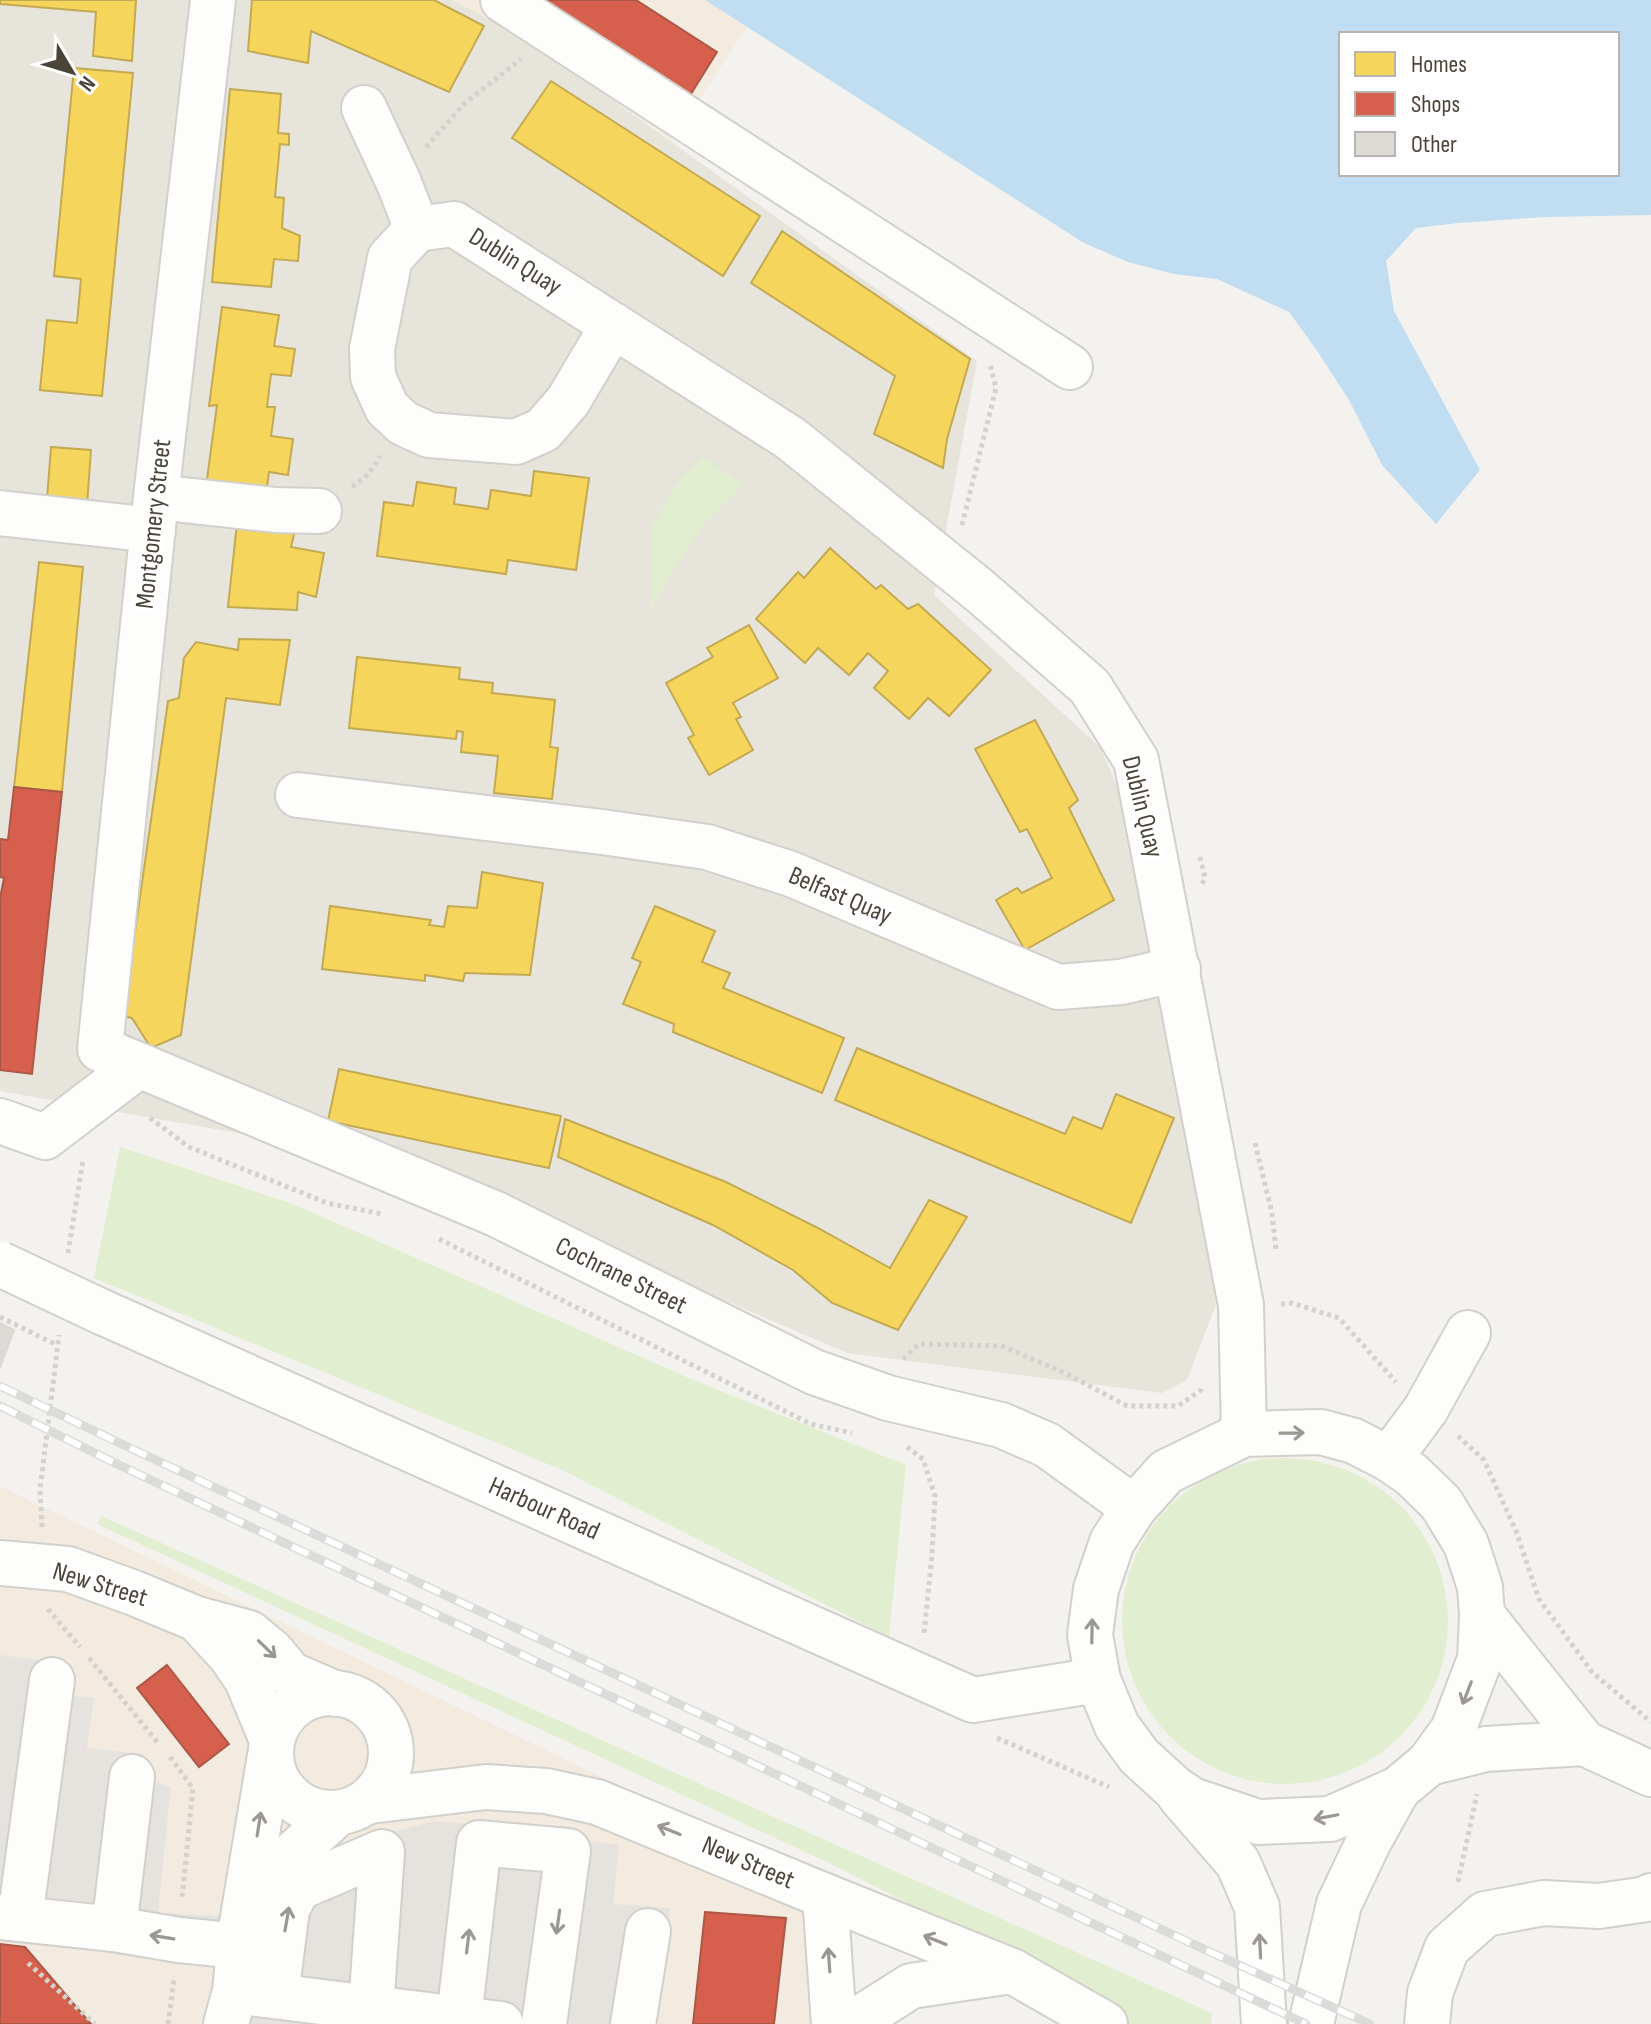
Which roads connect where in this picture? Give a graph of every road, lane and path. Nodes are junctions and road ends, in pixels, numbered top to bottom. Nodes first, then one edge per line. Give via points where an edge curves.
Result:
1 (213, 0) edge
2 (503, 0) edge
3 (524, 57) dead end
4 (364, 108) dead end
5 (399, 183) junction
6 (417, 229) junction
7 (613, 325) junction
8 (1070, 367) dead end
9 (403, 423) junction
10 (319, 511) joint
11 (0, 513) edge
12 (154, 513) junction
13 (298, 795) dead end
14 (1178, 969) junction
15 (112, 1075) junction
16 (0, 1121) edge
17 (396, 1217) dead end
18 (439, 1239) dead end
19 (68, 1253) dead end
20 (0, 1264) edge
21 (0, 1317) edge
22 (1468, 1333) dead end
23 (59, 1334) dead end
24 (57, 1345) junction
25 (854, 1433) dead end
26 (1244, 1434) junction
27 (903, 1444) dead end
28 (1389, 1459) junction
29 (1134, 1508) junction
30 (42, 1530) dead end
31 (0, 1563) edge
32 (1482, 1615) junction
33 (197, 1619) junction
34 (919, 1676) junction
35 (52, 1680) dead end
36 (1098, 1680) junction
37 (336, 1694) junction
38 (994, 1737) dead end
39 (1584, 1743) junction
40 (271, 1748) junction
41 (1486, 1749) junction
42 (1651, 1774) edge
43 (1414, 1776) junction
44 (132, 1777) dead end
45 (1110, 1787) dead end
46 (1174, 1788) junction
47 (354, 1807) junction
48 (825, 1896) junction
49 (1651, 1896) edge
50 (114, 1929) junction
51 (12, 1930) edge
52 (648, 1931) dead end
53 (240, 1937) junction
54 (1456, 1940) junction
55 (1012, 1971) junction
56 (245, 2004) edge
57 (371, 2008) junction
58 (480, 2021) edge
59 (95, 2024) edge
60 (544, 2024) edge
61 (633, 2024) edge
62 (834, 2024) edge
63 (851, 2024) edge
64 (1105, 2024) edge
65 (1264, 2024) edge
66 (1311, 2024) edge
67 (1427, 2024) edge

1 - 12 street, Montgomery Street
2 - 8 street
3 - 5 path via 465,103
4 - 5 street
5 - 6 street
6 - 7 street, Dublin Quay via 454,224
6 - 9 street via 390,258 372,349 373,377 387,408
7 - 9 street via 568,401 543,430 516,442 429,435
7 - 14 street, Dublin Quay via 790,438 1090,687 1136,760
9 - 10 path via 369,474
10 - 12 street
11 - 12 street
12 - 15 street, Montgomery Street
13 - 14 street, Belfast Quay via 707,847 791,874 1058,987 1121,982
14 - 26 street, Dublin Quay via 1241,1305
15 - 16 street via 45,1137
15 - 17 path via 130,1102 189,1147 327,1203
15 - 19 path
15 - 29 street, Cochrane Street via 496,1214 814,1372 888,1398 1001,1425 1047,1445
18 - 25 path via 811,1424
20 - 34 street, Harbour Road, bridge
21 - 24 path
22 - 28 street via 1426,1409
23 - 24 path
24 - 30 path via 40,1490
26 -> 28 street via 1321,1432
26 - 29 street via 1166,1472
27 - 34 path via 923,1459 935,1496
28 - 32 street via 1441,1503 1458,1530 1480,1587
36 -> 29 street via 1090,1635 1096,1589 1112,1542
31 - 33 street, New Street via 68,1569
32 - 39 street
32 -> 43 street via 1480,1659 1453,1730
33 -> 37 street, New Street via 249,1633 290,1674
33 - 40 street, New Street via 247,1680
34 - 36 street, Harbour Road via 973,1700
35 - 51 street
36 - 46 street via 1117,1726 1139,1756
37 - 40 street via 301,1701 278,1726
37 - 47 street via 369,1706 389,1735 392,1753 382,1786
38 - 45 path
39 - 41 street
39 - 42 street
40 - 47 street, New Street via 279,1782 302,1805 320,1812
53 -> 40 street
41 - 43 street
41 - 54 path via 1451,1915
43 -> 46 street via 1330,1819 1258,1822 1192,1800
43 - 66 street via 1369,1841 1339,1904
44 - 50 street
65 -> 46 street via 1257,1907 1238,1863
48 -> 47 street, New Street via 597,1802 546,1791 486,1787
47 - 53 street via 283,1863
55 -> 48 street, New Street
62 -> 48 street
49 - 54 street via 1599,1906 1544,1903 1485,1914
50 - 51 street
53 -> 50 street via 179,1940
51 - 59 path
52 - 61 street
53 - 56 street
54 - 67 street via 1447,1948 1430,1993
55 - 63 street via 911,1986
55 - 64 street, New Street
56 - 57 street
56 -> 57 street via 298,1888 382,1852
57 - 58 street
58 -> 60 street via 479,1843 568,1851

